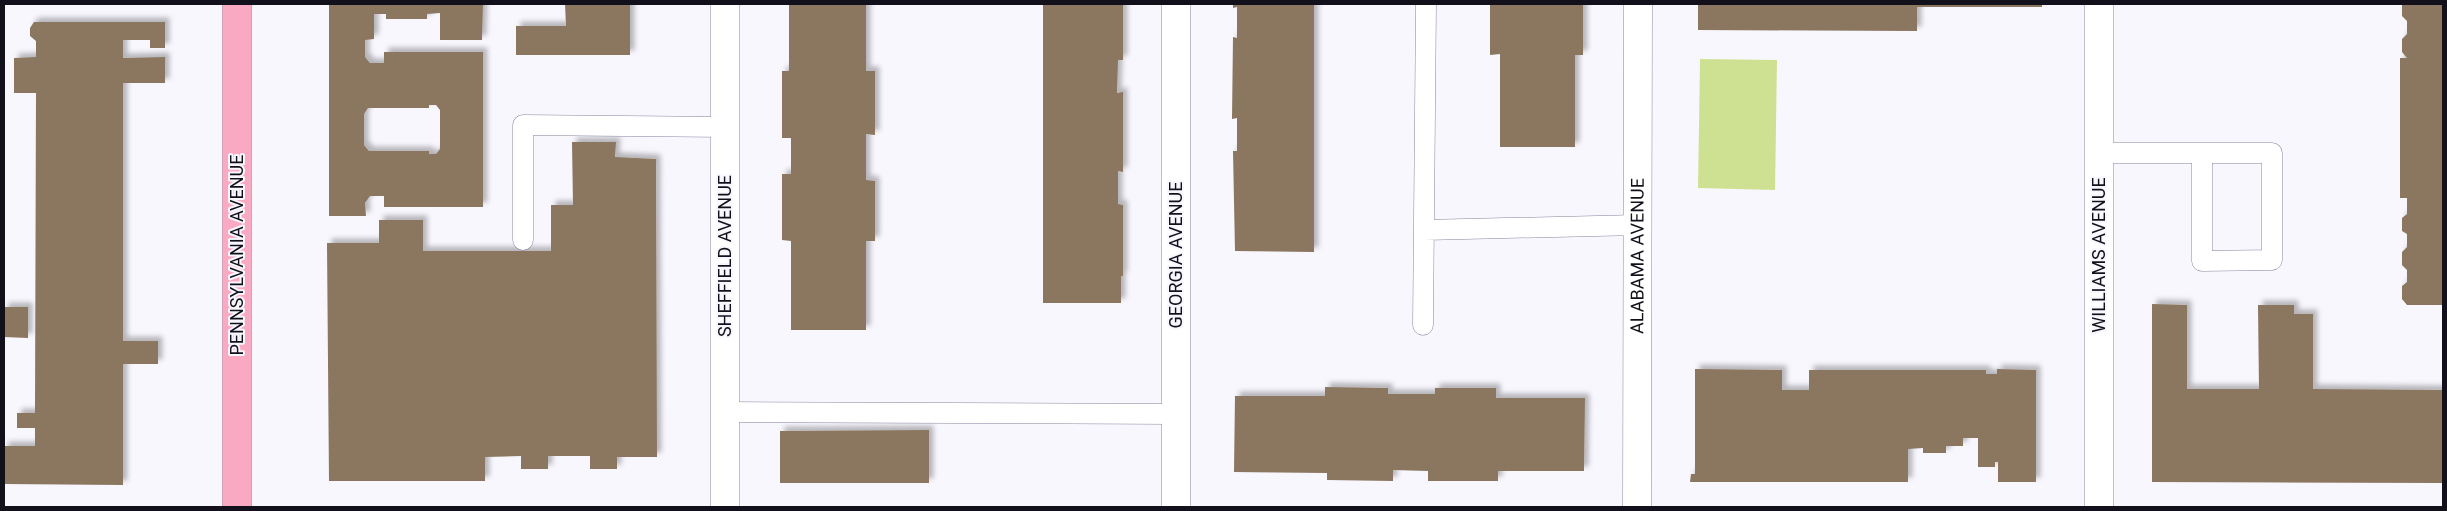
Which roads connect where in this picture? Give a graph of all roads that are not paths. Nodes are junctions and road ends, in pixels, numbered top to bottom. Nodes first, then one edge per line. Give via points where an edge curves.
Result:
1 (237, 4) edge
2 (725, 4) edge
3 (1176, 4) edge
4 (1426, 4) edge
5 (1638, 4) edge
6 (2099, 4) edge
7 (725, 128) junction
8 (2099, 153) junction
9 (2202, 153) junction
10 (1638, 225) junction
11 (1424, 230) junction
12 (523, 240) dead end
13 (1423, 325) dead end
14 (725, 412) junction
15 (1176, 414) junction
16 (236, 507) edge
17 (725, 507) edge
18 (1176, 507) edge
19 (1637, 507) edge
20 (2098, 507) edge

1 - 16 main road, PENNSYLVANIA AVENUE
2 - 7 street, SHEFFIELD AVENUE
3 - 15 street, GEORGIA AVENUE
4 - 11 lane
5 - 10 street, ALABAMA AVENUE
6 - 8 street, WILLIAMS AVENUE
7 - 12 lane via 523,125
7 - 14 street, SHEFFIELD AVENUE
8 - 9 lane
8 - 20 street, WILLIAMS AVENUE
9 - 9 lane via 2272,153 2272,260 2202,261
10 - 11 lane
10 - 19 street, ALABAMA AVENUE
11 - 13 lane
14 - 15 lane
14 - 17 street, SHEFFIELD AVENUE
15 - 18 street, GEORGIA AVENUE

